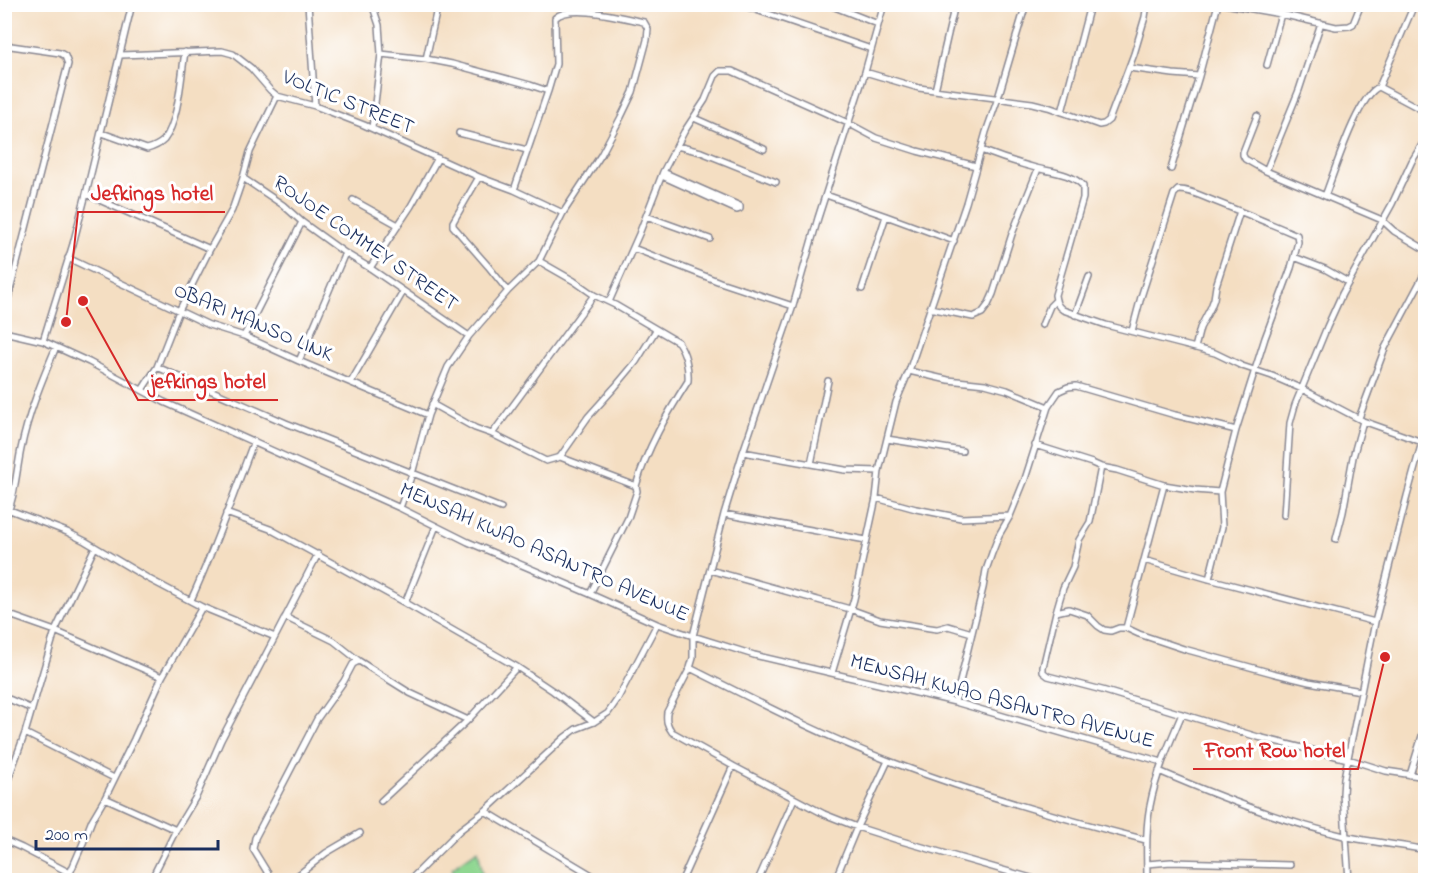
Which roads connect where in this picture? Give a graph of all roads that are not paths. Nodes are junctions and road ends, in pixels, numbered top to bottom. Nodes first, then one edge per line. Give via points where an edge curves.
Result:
1 (132, 4) edge
2 (308, 4) edge
3 (372, 4) edge
4 (438, 4) edge
5 (739, 4) edge
6 (827, 4) edge
7 (884, 4) edge
8 (955, 4) edge
9 (1026, 4) edge
10 (1089, 4) edge
11 (1147, 4) edge
12 (1218, 4) edge
13 (1224, 4) edge
14 (1362, 4) edge
15 (1414, 5) edge
16 (1281, 14) junction
17 (1321, 23) junction
18 (878, 24) junction
19 (4, 45) edge
20 (871, 49) junction
21 (185, 52) junction
22 (381, 54) junction
23 (121, 55) junction
24 (426, 59) junction
25 (1267, 65) dead end
26 (1129, 68) junction
27 (865, 72) junction
28 (1199, 76) junction
29 (1379, 87) junction
30 (935, 90) junction
31 (548, 91) junction
32 (277, 96) junction
33 (998, 98) junction
34 (315, 106) junction
35 (1062, 112) junction
36 (1425, 112) edge
37 (1257, 116) dead end
38 (694, 118) junction
39 (848, 123) junction
40 (372, 128) junction
41 (102, 133) junction
42 (459, 133) dead end
43 (1425, 138) edge
44 (677, 146) junction
45 (764, 149) dead end
46 (527, 150) junction
47 (981, 150) junction
48 (438, 158) junction
49 (976, 166) junction
50 (1038, 169) junction
51 (1171, 169) dead end
52 (1266, 171) junction
53 (663, 174) junction
54 (479, 177) junction
55 (243, 178) junction
56 (776, 182) dead end
57 (514, 190) junction
58 (86, 194) junction
59 (826, 195) junction
60 (711, 196) junction
61 (1325, 196) junction
62 (353, 200) dead end
63 (1239, 211) junction
64 (563, 213) junction
65 (646, 216) junction
66 (886, 216) junction
67 (1382, 220) junction
68 (302, 222) junction
69 (398, 225) junction
70 (710, 238) dead end
71 (954, 241) junction
72 (633, 248) junction
73 (210, 249) junction
74 (1425, 249) edge
75 (345, 253) junction
76 (1294, 257) junction
77 (68, 258) junction
78 (539, 261) junction
79 (370, 268) junction
80 (1425, 271) edge
81 (1089, 277) dead end
82 (1348, 282) junction
83 (862, 289) dead end
84 (508, 291) junction
85 (403, 292) junction
86 (594, 295) junction
87 (1056, 300) junction
88 (609, 302) junction
89 (793, 306) junction
90 (930, 308) junction
91 (179, 311) junction
92 (4, 314) edge
93 (1075, 315) junction
94 (1042, 325) dead end
95 (656, 330) junction
96 (1132, 331) junction
97 (4, 332) edge
98 (244, 336) junction
99 (469, 336) junction
100 (43, 341) junction
101 (56, 347) junction
102 (1195, 348) junction
103 (298, 361) junction
104 (157, 367) junction
105 (1255, 369) junction
106 (909, 371) junction
107 (828, 381) dead end
108 (351, 382) junction
109 (1302, 389) junction
110 (142, 390) junction
111 (432, 405) junction
112 (1048, 407) junction
113 (428, 415) junction
114 (1361, 419) junction
115 (1236, 430) junction
116 (1425, 432) edge
117 (492, 434) junction
118 (887, 439) junction
119 (254, 441) junction
120 (1422, 442) junction
121 (1035, 445) junction
122 (962, 451) dead end
123 (743, 452) junction
124 (560, 456) junction
125 (811, 464) junction
126 (1101, 467) junction
127 (879, 471) junction
128 (412, 474) junction
129 (1164, 485) junction
130 (636, 486) junction
131 (1220, 492) junction
132 (876, 498) junction
133 (400, 508) junction
134 (501, 508) dead end
135 (10, 510) junction
136 (226, 513) junction
137 (724, 514) junction
138 (1284, 515) dead end
139 (1010, 516) junction
140 (4, 522) edge
141 (436, 526) junction
142 (1336, 539) dead end
143 (866, 540) junction
144 (96, 547) junction
145 (318, 554) junction
146 (1144, 560) junction
147 (710, 570) junction
148 (1209, 579) junction
149 (590, 594) junction
150 (191, 600) junction
151 (405, 603) junction
152 (202, 607) junction
153 (850, 609) junction
154 (1056, 612) junction
155 (4, 613) edge
156 (285, 617) junction
157 (1375, 622) junction
158 (657, 624) junction
159 (1126, 627) junction
160 (55, 631) junction
161 (972, 633) junction
162 (693, 636) junction
163 (274, 637) junction
164 (359, 661) junction
165 (517, 667) junction
166 (690, 668) junction
167 (832, 673) junction
168 (162, 676) junction
169 (1361, 691) junction
170 (4, 697) edge
171 (956, 702) junction
172 (32, 709) junction
173 (1182, 714) junction
174 (468, 720) junction
175 (594, 722) junction
176 (1425, 723) edge
177 (25, 733) junction
178 (1348, 759) junction
179 (888, 761) junction
180 (1162, 762) junction
181 (733, 766) junction
182 (1159, 771) junction
183 (1410, 775) junction
184 (1425, 777) edge
185 (114, 778) junction
186 (4, 791) edge
187 (105, 798) junction
188 (794, 798) junction
189 (381, 801) dead end
190 (485, 811) junction
191 (857, 827) junction
192 (176, 830) junction
193 (360, 833) dead end
194 (1345, 836) junction
195 (4, 840) edge
196 (1146, 840) junction
197 (1425, 850) edge
198 (1147, 864) junction
199 (1290, 865) dead end
200 (70, 873) junction
201 (67, 880) edge
202 (153, 880) edge
203 (272, 880) edge
204 (292, 880) edge
205 (410, 880) edge
206 (600, 880) edge
207 (682, 880) edge
208 (758, 880) edge
209 (835, 880) edge
210 (1038, 880) edge
211 (1148, 880) edge
212 (1349, 880) edge

1 - 23 street
2 - 34 street
3 - 22 street via 379,25
4 - 24 street
5 - 20 street
6 - 18 street
7 - 18 street
8 - 30 street
9 - 33 street
10 - 35 street
11 - 26 street
12 - 28 street
13 - 16 street
14 - 17 street via 1349,26
15 - 29 street
16 - 17 street
16 - 25 street
17 - 52 street
18 - 20 street
19 - 92 street via 60,54 68,64
20 - 27 street
21 - 23 street, VOLTIC STREET
21 - 32 street, VOLTIC STREET via 233,54
21 - 41 street via 175,113 160,143 147,149
22 - 24 street
22 - 40 street
23 - 41 street
24 - 31 street
26 - 28 street
26 - 35 street via 1104,124
27 - 30 street
27 - 39 street
28 - 51 street
29 - 36 street
29 - 61 street via 1358,112
30 - 33 street
31 - 46 street
31 - 64 street via 556,64 556,16 577,11 644,22 647,40 633,92 601,155
32 - 34 street, VOLTIC STREET
32 - 55 street via 250,152
33 - 35 street
33 - 47 street
34 - 40 street, VOLTIC STREET
37 - 52 street via 1243,155
38 - 39 street via 715,76 724,70
38 - 44 street
38 - 45 street
39 - 49 street via 876,138
39 - 59 street
40 - 48 street, VOLTIC STREET
41 - 58 street
42 - 46 street
43 - 67 street
44 - 53 street
44 - 56 street
46 - 57 street
47 - 49 street
47 - 50 street
48 - 54 street, VOLTIC STREET
48 - 69 street
49 - 71 street
50 - 87 street via 1075,179 1083,186
50 - 90 street via 993,294 982,313 973,317
52 - 61 street
53 - 60 street
53 - 65 street
54 - 57 street, VOLTIC STREET
54 - 84 street via 453,226
55 - 68 street, ROJOE COMMEY STREET
55 - 73 street via 232,210
57 - 64 street, VOLTIC STREET
58 - 73 street
58 - 77 street
59 - 66 street
59 - 89 street
60 - 60 street via 737,210 740,209 740,206
61 - 67 street
62 - 69 street
63 - 76 street via 1297,235
63 - 96 street via 1183,190 1174,194
63 - 102 street via 1214,299
64 - 78 street
65 - 70 street
65 - 72 street
66 - 71 street
66 - 83 street
67 - 74 street
67 - 82 street
68 - 75 street, ROJOE COMMEY STREET
68 - 98 street
69 - 79 street
71 - 90 street
72 - 88 street
72 - 89 street
73 - 91 street
75 - 79 street, ROJOE COMMEY STREET
75 - 103 street
76 - 82 street
76 - 105 street
77 - 91 street, OBARI MANSO LINK
77 - 100 street
78 - 84 street
78 - 86 street
79 - 85 street, ROJOE COMMEY STREET
80 - 114 street via 1384,348
81 - 93 street
82 - 109 street
84 - 99 street
85 - 99 street, ROJOE COMMEY STREET
85 - 108 street
86 - 88 street
86 - 117 street
87 - 93 street via 1058,307
87 - 94 street
88 - 95 street
89 - 123 street
90 - 106 street
91 - 98 street, OBARI MANSO LINK
91 - 104 street
93 - 96 street
95 - 124 street via 636,362
95 - 130 street via 678,342 689,374 665,417
96 - 102 street
97 - 100 street, MENSAH KWAO ASANTRO AVENUE
98 - 103 street, OBARI MANSO LINK
99 - 111 street via 448,367
100 - 101 street, MENSAH KWAO ASANTRO AVENUE
101 - 110 street, MENSAH KWAO ASANTRO AVENUE
101 - 135 street via 21,446
102 - 105 street
103 - 108 street, OBARI MANSO LINK
104 - 110 street
104 - 128 street
105 - 109 street
105 - 115 street
106 - 112 street via 985,384
106 - 118 street
107 - 125 street
108 - 113 street, OBARI MANSO LINK
109 - 114 street
109 - 138 street via 1290,423
110 - 119 street, MENSAH KWAO ASANTRO AVENUE
111 - 113 street
111 - 117 street
112 - 115 street via 1059,391 1076,386
112 - 121 street
113 - 128 street
114 - 120 street
114 - 142 street
115 - 131 street
116 - 120 street
117 - 124 street via 546,461
118 - 122 street
118 - 127 street
119 - 133 street, MENSAH KWAO ASANTRO AVENUE
119 - 136 street
120 - 157 street
121 - 126 street
121 - 139 street
123 - 125 street
123 - 137 street
124 - 130 street
125 - 127 street
126 - 129 street
126 - 154 street via 1090,522 1079,540
127 - 132 street
128 - 133 street
128 - 134 street
129 - 131 street
129 - 146 street
130 - 149 street via 628,518
131 - 148 street via 1222,527
132 - 139 street via 961,518
132 - 143 street
133 - 141 street, MENSAH KWAO ASANTRO AVENUE
135 - 140 street
135 - 144 street
136 - 145 street via 262,525
136 - 150 street
137 - 143 street
137 - 147 street
139 - 161 street via 986,570
141 - 149 street, MENSAH KWAO ASANTRO AVENUE
141 - 151 street
143 - 153 street
144 - 150 street
144 - 160 street
145 - 151 street
145 - 156 street
146 - 148 street
146 - 159 street
147 - 153 street
147 - 162 street
148 - 157 street
149 - 158 street, MENSAH KWAO ASANTRO AVENUE
150 - 152 street
151 - 165 street
152 - 163 street
152 - 168 street
153 - 161 street via 880,620 937,629 948,626
153 - 167 street
154 - 159 street via 1069,609 1087,615 1104,630
154 - 173 street via 1043,667 1048,676
155 - 160 street
156 - 163 street
156 - 164 street via 334,641
157 - 169 street
158 - 162 street, MENSAH KWAO ASANTRO AVENUE
158 - 175 street via 617,700 608,713
159 - 169 street via 1184,649 1272,673
160 - 168 street
160 - 172 street
161 - 171 street
162 - 166 street
162 - 167 street, MENSAH KWAO ASANTRO AVENUE
163 - 192 street
164 - 174 street via 410,693
164 - 203 street via 353,664 317,719 255,837 254,849
165 - 174 street
165 - 175 street
166 - 179 street
166 - 181 street via 667,712 667,726
167 - 171 street, MENSAH KWAO ASANTRO AVENUE
168 - 185 street
169 - 178 street
170 - 172 street
171 - 180 street, MENSAH KWAO ASANTRO AVENUE
172 - 177 street
173 - 178 street
173 - 180 street
174 - 189 street
175 - 190 street via 564,738
176 - 183 street
177 - 185 street
177 - 186 street
178 - 183 street
178 - 194 street via 1342,794
179 - 191 street
179 - 196 street via 1068,820
180 - 182 street
181 - 188 street
181 - 207 street
182 - 194 street via 1237,803
182 - 196 street via 1149,807
183 - 184 street
185 - 187 street
187 - 192 street
187 - 200 street
188 - 191 street
188 - 208 street
190 - 205 street
190 - 206 street
191 - 209 street
191 - 210 street
192 - 202 street
193 - 204 street
194 - 197 street
194 - 212 street
195 - 200 street
196 - 198 street
198 - 199 street
198 - 211 street
200 - 201 street

